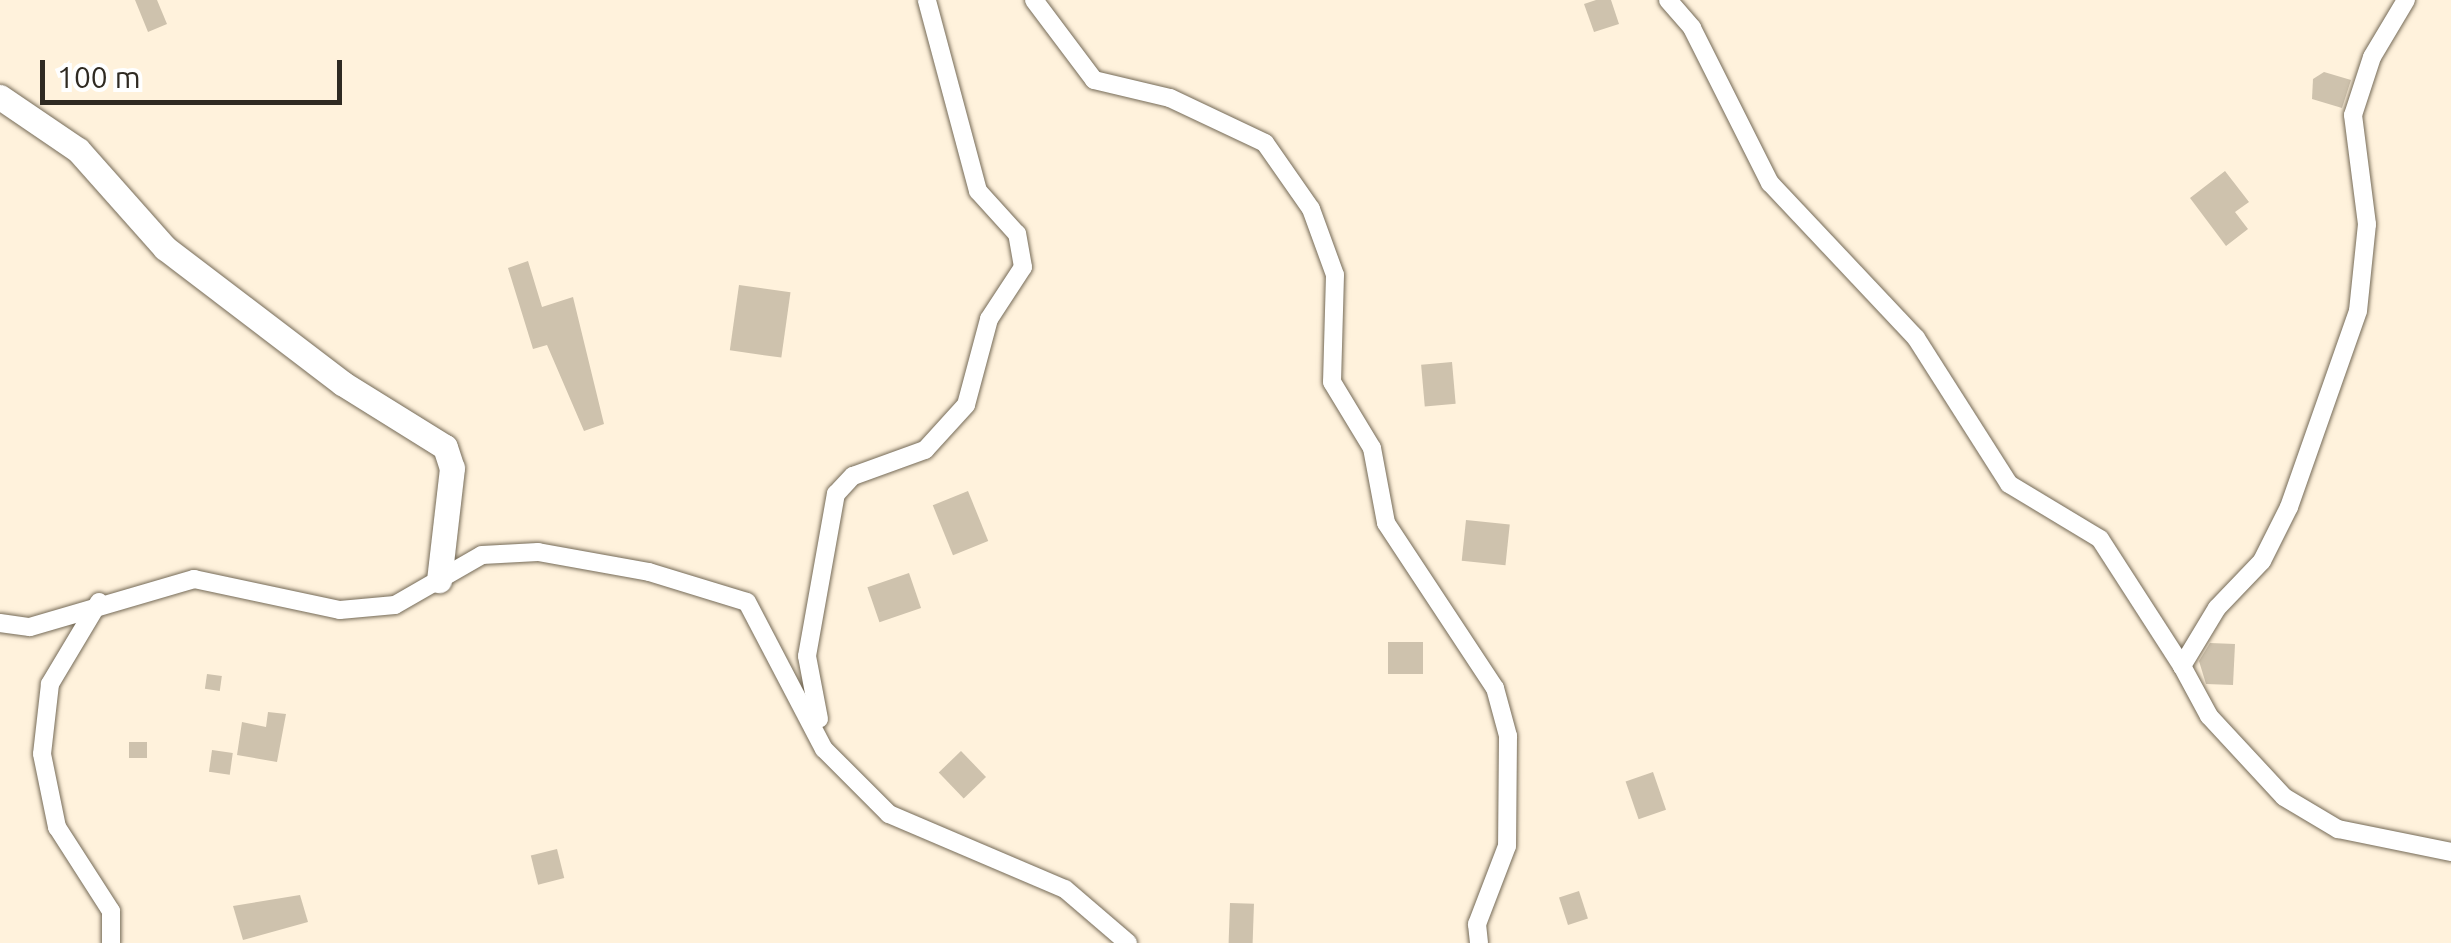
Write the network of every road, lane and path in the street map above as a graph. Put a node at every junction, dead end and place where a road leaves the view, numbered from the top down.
1 (926, 0) edge
2 (1034, 0) edge
3 (1668, 0) edge
4 (2406, 0) edge
5 (0, 97) edge
6 (438, 580) junction
7 (99, 602) junction
8 (0, 623) edge
9 (2182, 666) junction
10 (824, 749) junction
11 (2451, 852) edge
12 (111, 943) edge
13 (1128, 943) edge
14 (1479, 943) edge

1 - 10 street
2 - 14 street
3 - 9 street
4 - 9 street
5 - 6 street
6 - 7 street
6 - 10 street
7 - 8 street
7 - 12 street
9 - 11 street
10 - 13 street

